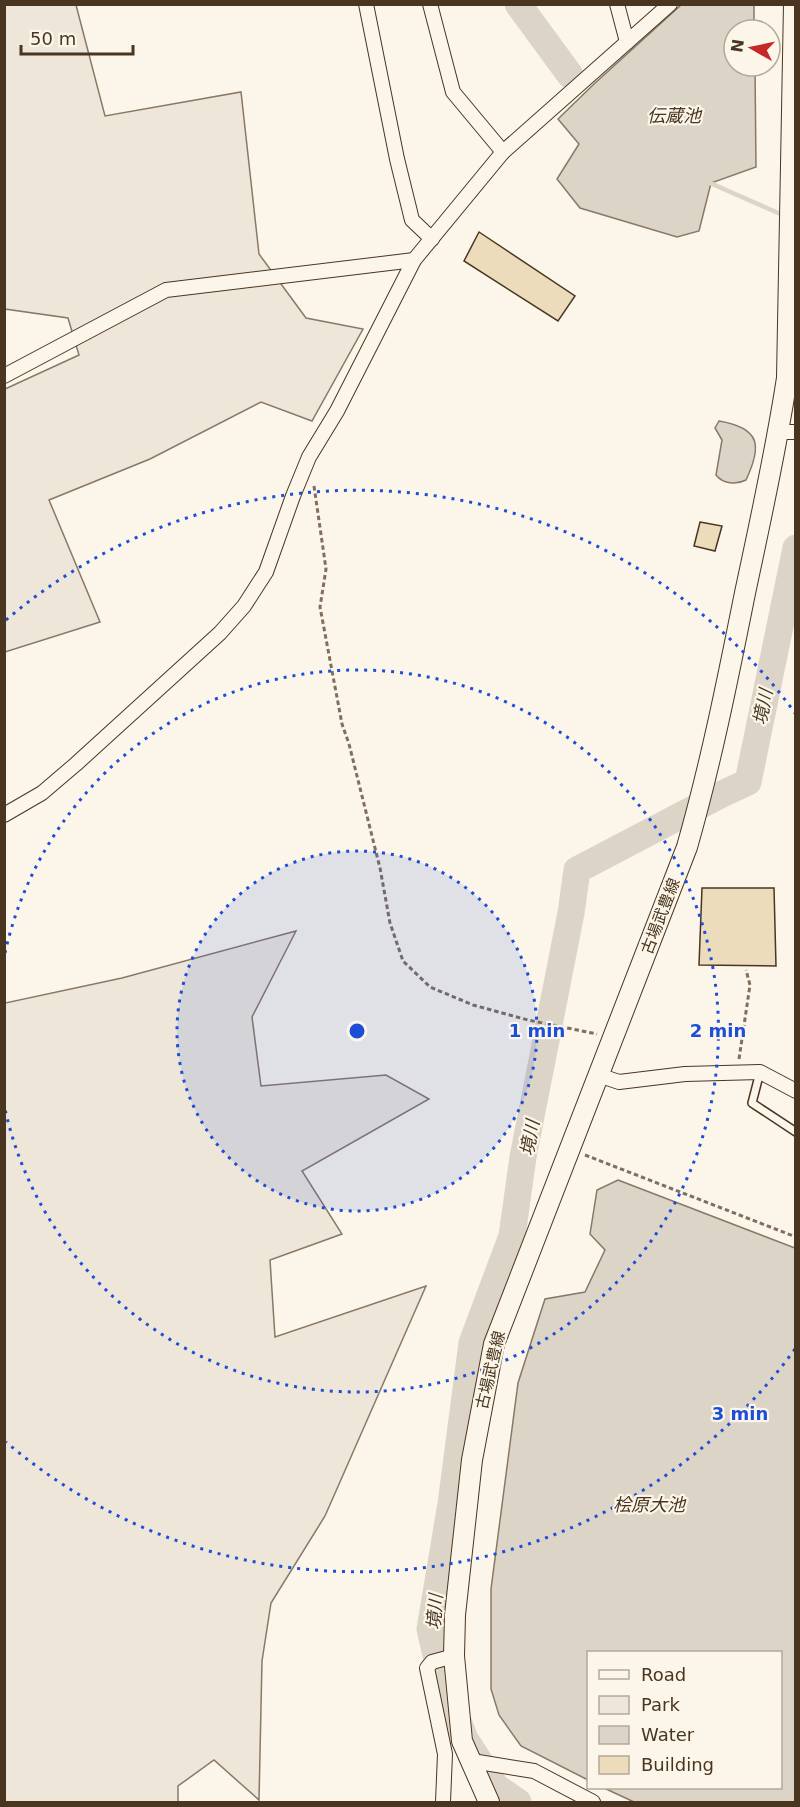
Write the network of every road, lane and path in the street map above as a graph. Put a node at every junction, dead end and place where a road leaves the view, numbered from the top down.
1 (366, 4) edge
2 (430, 4) edge
3 (617, 4) edge
4 (670, 4) edge
5 (794, 4) edge
6 (627, 42) junction
7 (503, 152) junction
8 (432, 239) junction
9 (414, 260) junction
10 (4, 376) edge
11 (787, 432) edge
12 (309, 457) junction
13 (4, 815) edge
14 (746, 970) dead end
15 (613, 1038) junction
16 (760, 1072) junction
17 (737, 1073) junction
18 (598, 1075) junction
19 (795, 1091) edge
20 (795, 1132) edge
21 (577, 1152) dead end
22 (795, 1237) edge
23 (454, 1656) junction
24 (472, 1761) junction
25 (443, 1803) edge
26 (489, 1803) edge
27 (593, 1803) edge

1 - 8 street
2 - 7 street
3 - 6 street
4 - 6 street
5 - 11 main road, 古場武豊線
6 - 7 street
7 - 8 street
8 - 9 street
9 - 10 street
9 - 12 street
11 - 15 main road, 古場武豊線
12 - 13 street
12 - 15 path
14 - 17 path
15 - 18 main road, 古場武豊線
16 - 17 street
16 - 19 street
16 - 20 lane
17 - 18 street
18 - 23 main road, 古場武豊線
21 - 22 path
23 - 24 main road, 古場武豊線
23 - 25 street
24 - 26 main road, 古場武豊線
24 - 27 street

